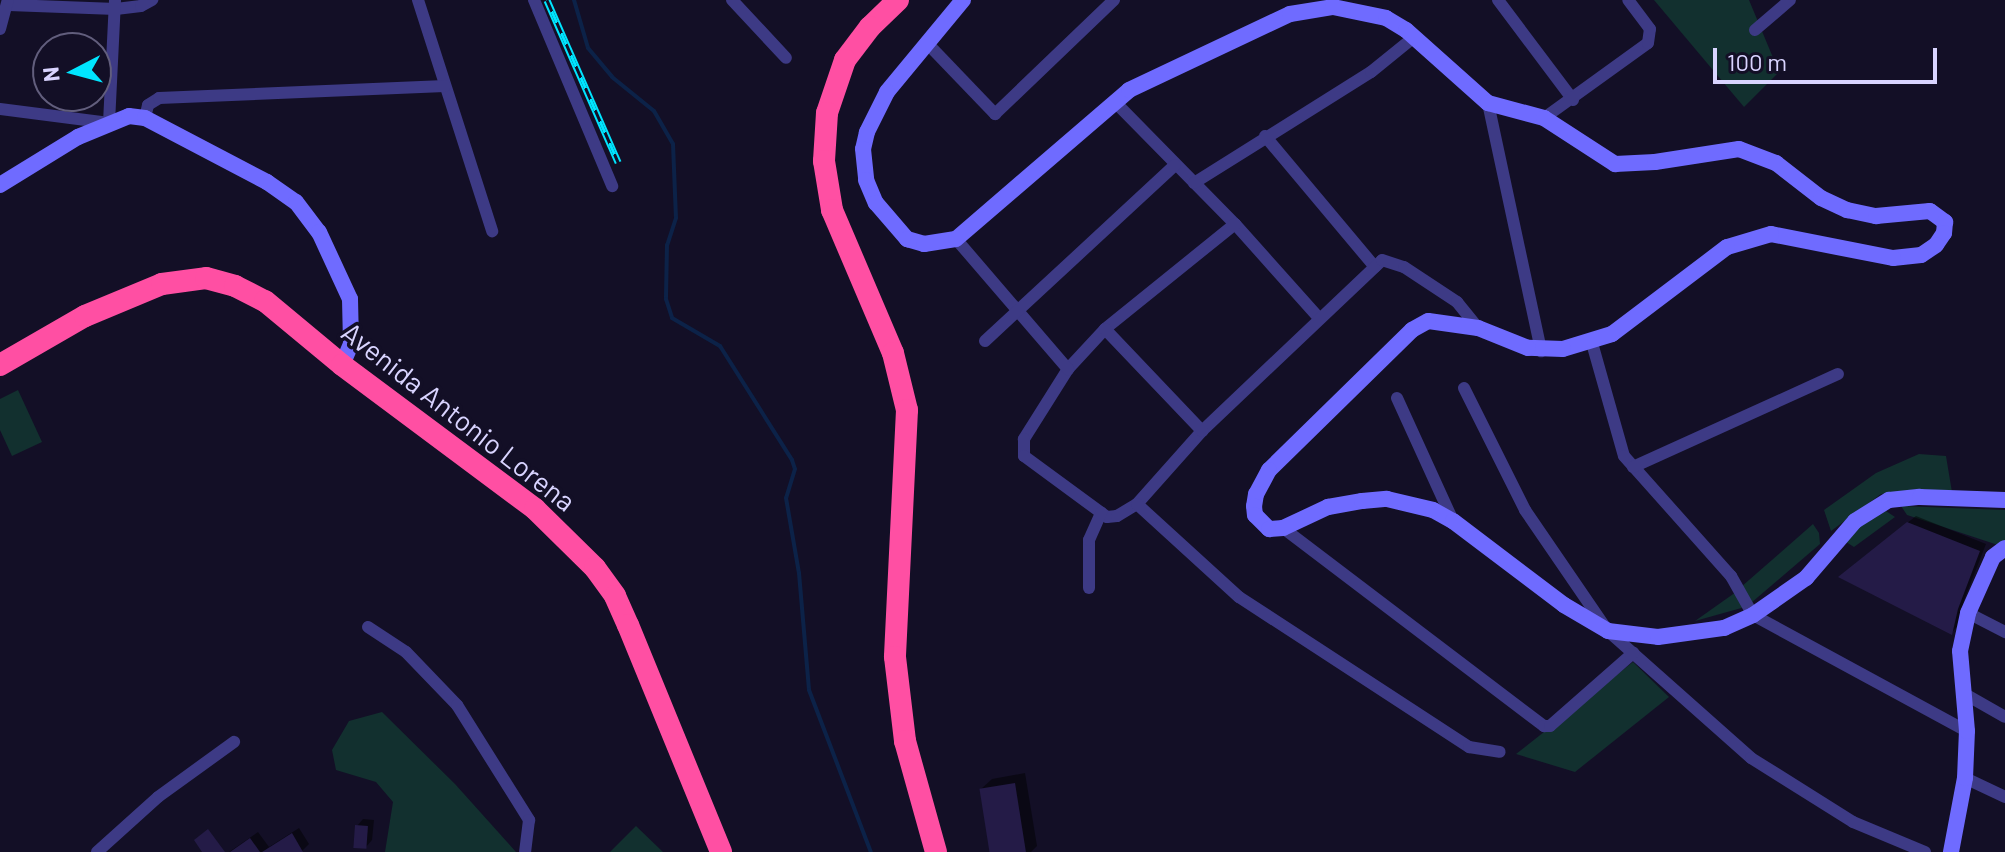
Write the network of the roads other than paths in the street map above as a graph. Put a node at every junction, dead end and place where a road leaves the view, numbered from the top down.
1 (152, 0) edge
2 (418, 0) edge
3 (534, 0) edge
4 (732, 0) edge
5 (963, 0) edge
6 (1114, 0) edge
7 (1498, 0) edge
8 (1628, 0) edge
9 (1790, 0) edge
10 (895, 1) edge
11 (9, 3) edge
12 (115, 4) edge
13 (1356, 5) edge
14 (0, 29) edge
15 (1755, 30) dead end
16 (1414, 37) junction
17 (926, 42) junction
18 (786, 58) dead end
19 (445, 86) junction
20 (1573, 100) junction
21 (1114, 101) junction
22 (1488, 103) junction
23 (0, 109) edge
24 (145, 118) junction
25 (1544, 118) junction
26 (109, 123) junction
27 (1265, 136) junction
28 (1175, 165) junction
29 (1194, 183) junction
30 (0, 185) edge
31 (612, 186) dead end
32 (1235, 224) junction
33 (492, 231) dead end
34 (956, 239) junction
35 (1375, 267) junction
36 (1019, 309) junction
37 (1319, 318) junction
38 (1478, 328) junction
39 (1105, 329) junction
40 (985, 341) dead end
41 (1592, 343) junction
42 (1541, 351) junction
43 (0, 365) edge
44 (342, 365) junction
45 (1068, 369) junction
46 (1838, 374) dead end
47 (1464, 388) dead end
48 (1397, 398) dead end
49 (1202, 431) junction
50 (1633, 467) junction
51 (2005, 500) edge
52 (1137, 504) junction
53 (1101, 513) junction
54 (1453, 521) junction
55 (1283, 528) junction
56 (2005, 548) edge
57 (1089, 588) dead end
58 (1968, 613) junction
59 (1753, 615) junction
60 (368, 627) dead end
61 (1608, 631) junction
62 (2005, 632) edge
63 (1633, 653) junction
64 (1963, 693) junction
65 (2005, 717) edge
66 (1967, 731) junction
67 (234, 742) dead end
68 (1500, 752) dead end
69 (1965, 778) junction
70 (2005, 797) edge
71 (97, 852) edge
72 (525, 852) edge
73 (721, 852) edge
74 (936, 852) edge
75 (1925, 852) edge
76 (1951, 852) edge

1 - 12 street
2 - 19 street
3 - 31 street
4 - 18 street
5 - 17 main road
6 - 17 street
7 - 20 street
8 - 20 street
9 - 15 street
10 - 74 highway
11 - 12 street
11 - 14 street
12 - 26 street
13 - 16 main road
13 - 21 main road
16 - 22 main road
16 - 27 street
17 - 34 main road
19 - 24 street
19 - 33 street
20 - 25 street
21 - 28 street
21 - 34 main road
22 - 25 main road
22 - 42 street
23 - 26 street
24 - 26 main road
24 - 44 main road
25 - 41 main road
26 - 30 main road
27 - 29 street
27 - 35 street
28 - 29 street
28 - 36 street
29 - 32 street
32 - 37 street
32 - 39 street
34 - 36 street
35 - 37 street
35 - 38 street
36 - 40 street
36 - 45 street
37 - 49 street
38 - 42 main road
38 - 55 main road
39 - 45 street
39 - 49 street
41 - 42 main road
41 - 50 street
43 - 44 highway, Avenida Antonio Lorena
44 - 73 highway, Avenida Antonio Lorena
45 - 53 street
46 - 50 street
47 - 61 street
48 - 54 street
49 - 52 street
50 - 59 street
51 - 59 main road
52 - 53 street
52 - 68 street
53 - 57 street
54 - 55 main road
54 - 61 main road
55 - 63 street
56 - 58 main road
58 - 62 street
58 - 64 main road
59 - 61 main road
59 - 66 street
60 - 72 street
61 - 63 street
63 - 75 street
64 - 65 street
64 - 66 main road
66 - 69 main road
67 - 71 street
69 - 70 street
69 - 76 main road

